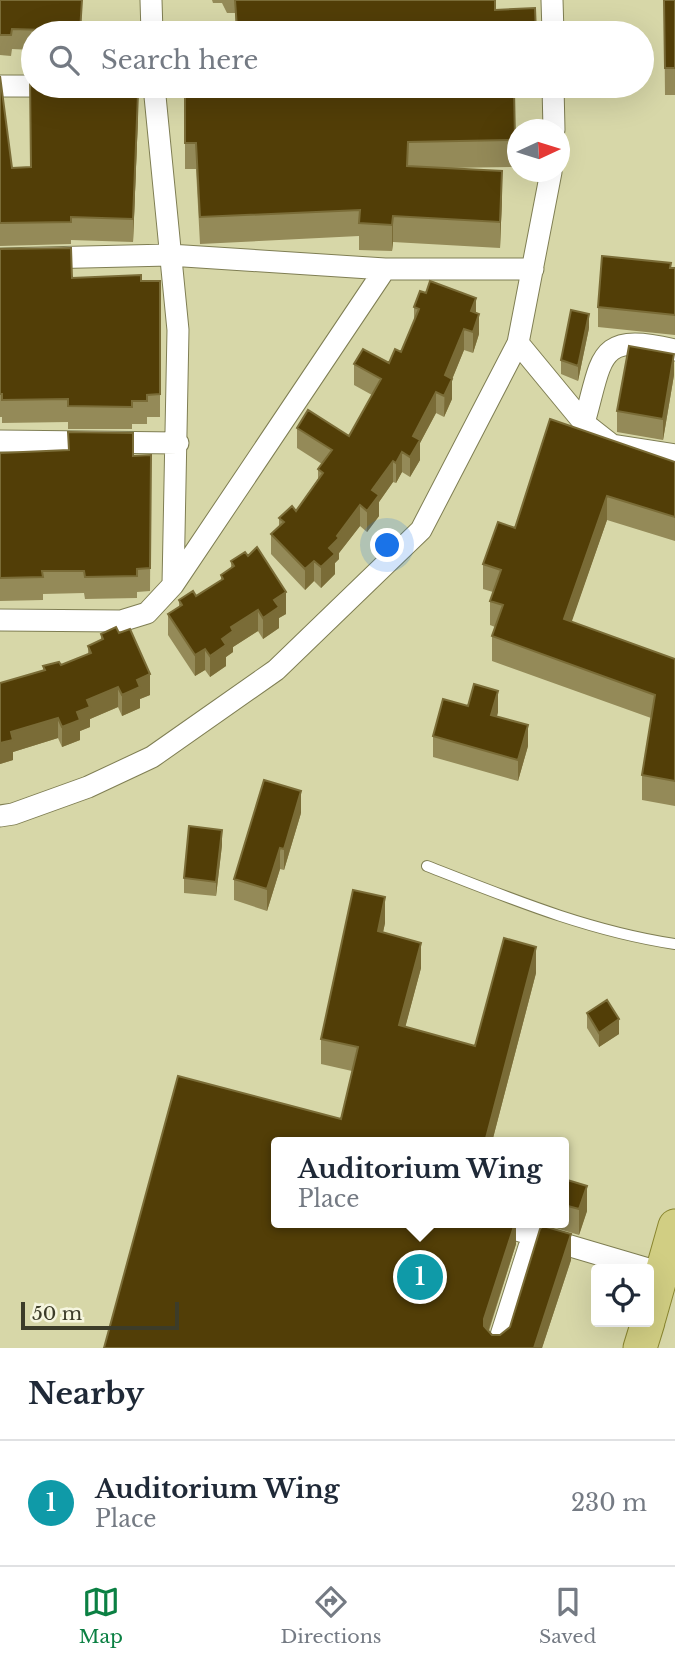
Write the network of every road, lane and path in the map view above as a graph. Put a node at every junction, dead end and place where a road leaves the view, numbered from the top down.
1 (151, 0) edge
2 (552, 0) edge
3 (152, 21) edge
4 (553, 21) edge
5 (0, 86) edge
6 (21, 86) edge
7 (155, 98) edge
8 (553, 98) edge
9 (554, 119) edge
10 (549, 182) edge
11 (169, 255) junction
12 (0, 259) edge
13 (385, 269) junction
14 (533, 269) junction
15 (518, 344) junction
16 (675, 350) edge
17 (584, 423) junction
18 (0, 441) edge
19 (178, 443) junction
20 (674, 452) edge
21 (173, 585) junction
22 (0, 620) edge
23 (0, 816) edge
24 (427, 866) dead end
25 (675, 944) edge
26 (675, 1226) edge
27 (510, 1228) edge
28 (540, 1237) junction
29 (662, 1273) junction
30 (654, 1300) edge
31 (646, 1327) edge
32 (497, 1348) edge
33 (640, 1348) edge

1 - 3 street
2 - 4 street
5 - 6 street
7 - 11 street
8 - 9 street
10 - 14 street
11 - 12 street
11 - 13 street
11 - 19 street
13 - 14 street
13 - 21 street
14 - 15 street
15 - 17 street
15 - 23 street
16 - 17 street
17 - 20 street
18 - 19 street
19 - 21 street
21 - 22 street
24 - 25 lane
26 - 29 main road
27 - 28 street
28 - 29 street
28 - 32 street
29 - 30 main road
31 - 33 main road

